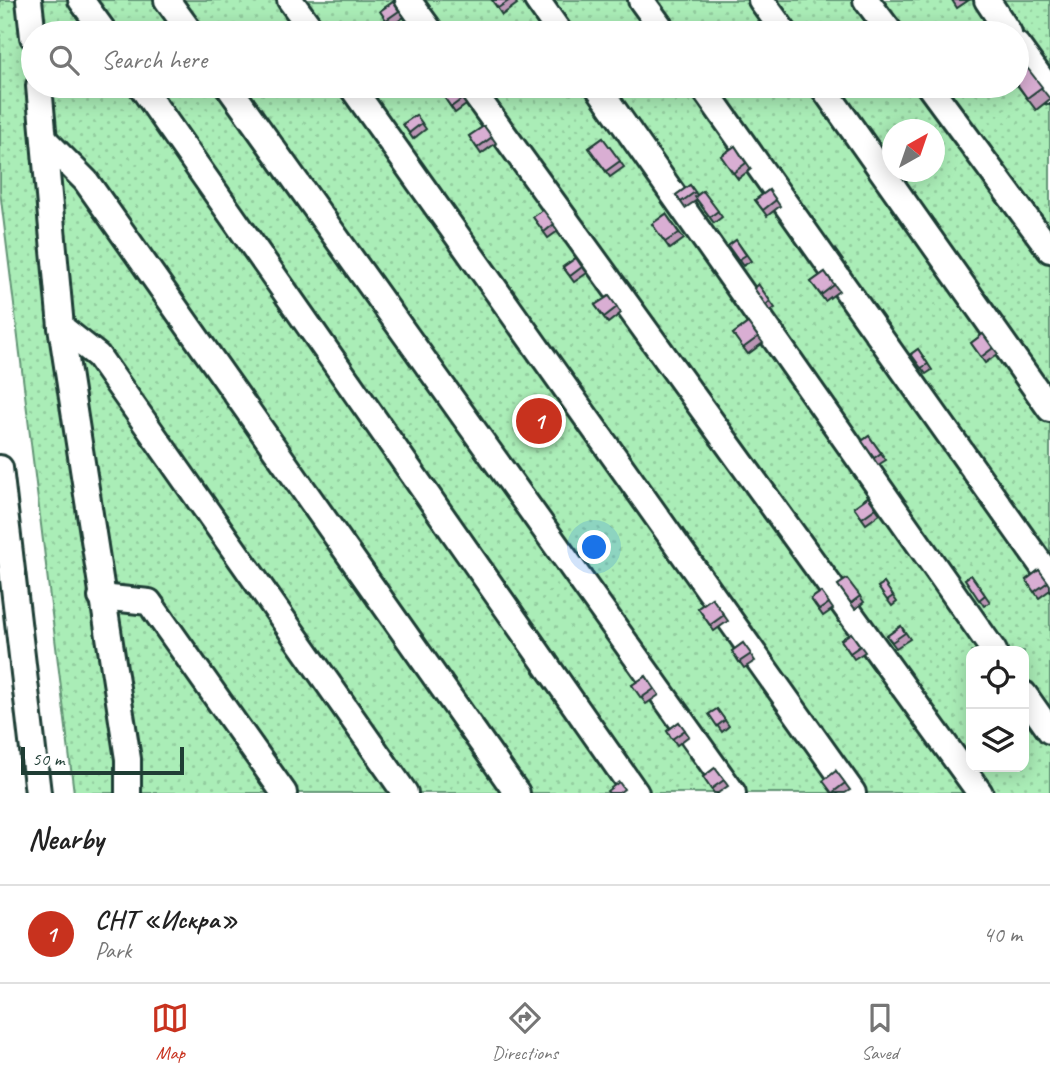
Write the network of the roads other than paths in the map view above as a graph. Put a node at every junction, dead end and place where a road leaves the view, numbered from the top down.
1 (29, 0) edge
2 (81, 0) edge
3 (167, 0) edge
4 (290, 0) edge
5 (408, 0) edge
6 (537, 0) edge
7 (641, 0) edge
8 (761, 0) edge
9 (866, 0) edge
10 (987, 0) edge
11 (31, 21) edge
12 (96, 21) edge
13 (182, 21) edge
14 (305, 21) edge
15 (423, 21) edge
16 (552, 21) edge
17 (656, 21) edge
18 (776, 21) edge
19 (882, 21) edge
20 (1001, 21) edge
21 (1029, 62) edge
22 (1050, 91) edge
23 (40, 98) edge
24 (149, 98) edge
25 (237, 98) edge
26 (360, 98) edge
27 (478, 98) edge
28 (605, 98) edge
29 (711, 98) edge
30 (830, 98) edge
31 (938, 98) edge
32 (45, 140) junction
33 (1050, 250) edge
34 (61, 327) junction
35 (1050, 409) edge
36 (0, 468) edge
37 (1, 494) edge
38 (1050, 577) edge
39 (101, 597) junction
40 (990, 646) edge
41 (1029, 701) edge
42 (1050, 731) edge
43 (38, 793) edge
44 (128, 793) edge
45 (284, 793) edge
46 (405, 793) edge
47 (517, 793) edge
48 (636, 793) edge
49 (733, 793) edge
50 (853, 793) edge
51 (980, 793) edge

1 - 11 lane
2 - 12 lane
3 - 13 lane
4 - 14 lane
5 - 15 lane
6 - 16 lane
7 - 17 lane
8 - 18 lane
9 - 19 lane
10 - 20 lane
21 - 22 lane
23 - 32 lane
24 - 48 lane
25 - 49 lane
26 - 50 lane
27 - 51 lane
28 - 40 lane
29 - 38 lane
30 - 35 lane
31 - 33 lane
32 - 34 lane
32 - 47 lane
34 - 39 lane
34 - 46 lane
36 - 37 lane
37 - 43 lane
39 - 44 lane
39 - 45 lane
41 - 42 lane

